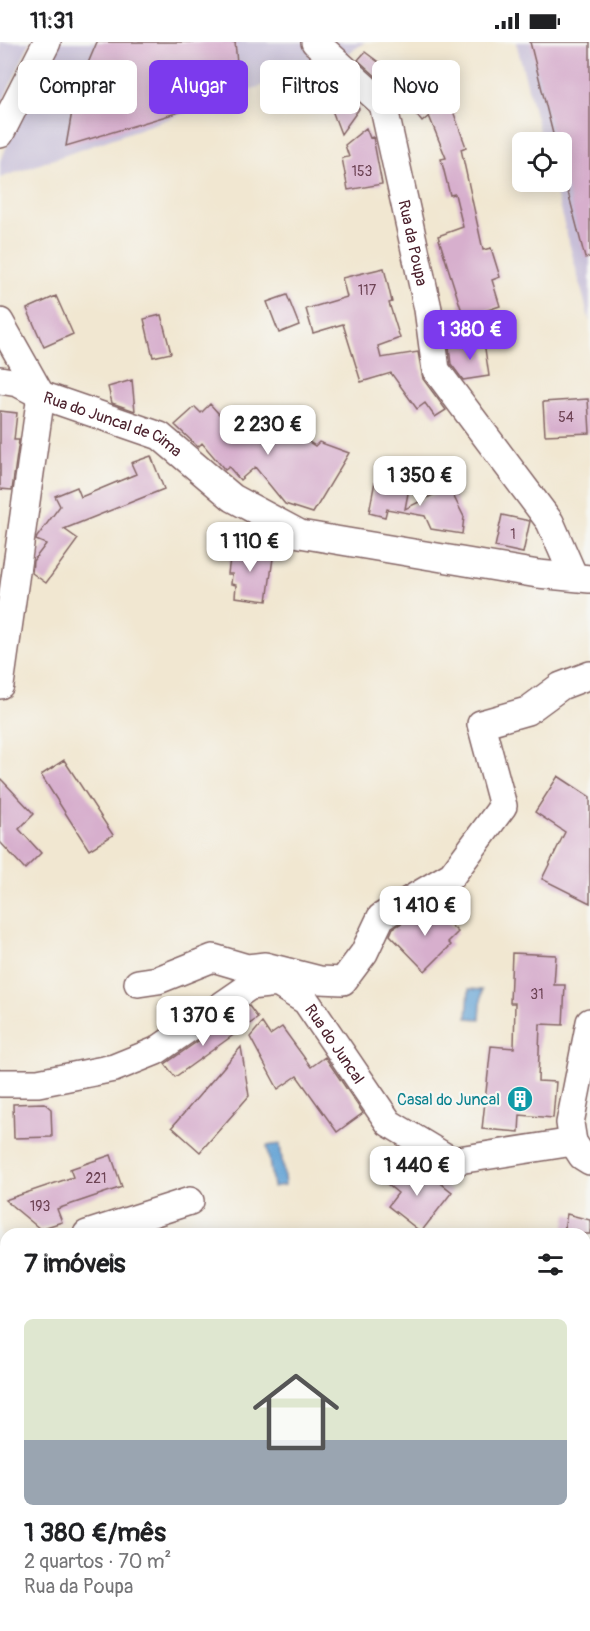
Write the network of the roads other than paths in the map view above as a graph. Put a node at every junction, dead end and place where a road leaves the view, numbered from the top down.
1 (47, 42) edge
2 (315, 42) edge
3 (0, 134) edge
4 (0, 322) edge
5 (0, 380) edge
6 (41, 395) junction
7 (582, 578) edge
8 (590, 675) edge
9 (0, 685) edge
10 (138, 983) dead end
11 (590, 1022) edge
12 (0, 1083) edge
13 (582, 1152) edge
14 (190, 1201) dead end
15 (106, 1228) edge

1 - 3 street
2 - 7 street, Rua da Poupa
4 - 6 street
5 - 6 street
6 - 7 street, Rua do Juncal de Cima
6 - 9 street, Rua do Juncal de Cima
8 - 10 street
11 - 13 street
12 - 13 street, Rua do Juncal
14 - 15 street

